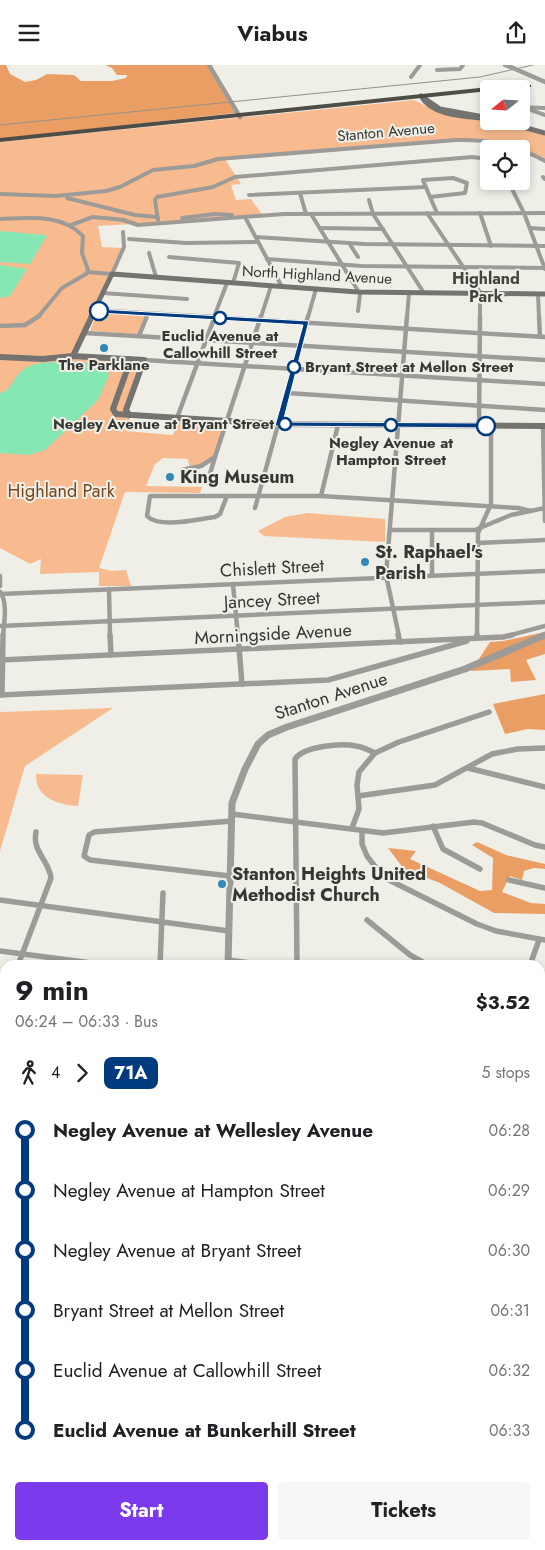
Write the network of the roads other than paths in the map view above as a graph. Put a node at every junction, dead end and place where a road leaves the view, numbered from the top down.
1 (209, 65) edge
2 (420, 65) edge
3 (505, 65) edge
4 (462, 67) edge
5 (437, 70) dead end
6 (411, 77) dead end
7 (545, 83) edge
8 (530, 86) edge
9 (480, 91) edge
10 (422, 97) junction
11 (530, 108) edge
12 (545, 108) edge
13 (530, 109) edge
14 (545, 115) edge
15 (239, 116) junction
16 (480, 116) edge
17 (530, 128) edge
18 (530, 129) edge
19 (545, 133) edge
20 (0, 141) edge
21 (480, 158) edge
22 (545, 161) edge
23 (426, 187) junction
24 (512, 190) edge
25 (300, 193) junction
26 (0, 194) edge
27 (249, 195) dead end
28 (56, 196) junction
29 (430, 197) junction
30 (369, 200) dead end
31 (426, 213) junction
32 (437, 213) junction
33 (480, 213) junction
34 (524, 213) junction
35 (545, 213) edge
36 (308, 214) junction
37 (373, 214) junction
38 (245, 217) junction
39 (0, 219) edge
40 (158, 219) junction
41 (123, 220) junction
42 (71, 225) junction
43 (320, 228) junction
44 (383, 229) junction
45 (530, 229) junction
46 (545, 229) edge
47 (123, 232) dead end
48 (256, 237) junction
49 (129, 239) dead end
50 (258, 242) junction
51 (328, 242) junction
52 (349, 243) junction
53 (393, 245) junction
54 (449, 245) junction
55 (491, 246) junction
56 (536, 246) junction
57 (545, 246) edge
58 (149, 253) dead end
59 (169, 257) dead end
60 (358, 257) dead end
61 (267, 259) junction
62 (341, 264) junction
63 (407, 266) junction
64 (463, 267) junction
65 (545, 268) edge
66 (87, 272) junction
67 (112, 274) junction
68 (156, 277) junction
69 (230, 283) junction
70 (271, 286) junction
71 (282, 287) junction
72 (316, 289) junction
73 (358, 292) junction
74 (103, 293) junction
75 (409, 293) junction
76 (424, 293) junction
77 (480, 294) junction
78 (538, 294) junction
79 (545, 294) edge
80 (187, 299) dead end
81 (95, 310) junction
82 (358, 311) dead end
83 (148, 313) junction
84 (214, 317) junction
85 (260, 320) junction
86 (307, 323) junction
87 (0, 326) edge
88 (406, 329) junction
89 (84, 333) junction
90 (480, 333) junction
91 (139, 336) junction
92 (542, 337) edge
93 (206, 340) junction
94 (252, 343) junction
95 (300, 346) junction
96 (405, 352) junction
97 (73, 356) junction
98 (0, 357) edge
99 (480, 357) junction
100 (128, 359) junction
101 (144, 360) junction
102 (545, 360) edge
103 (197, 363) junction
104 (245, 366) junction
105 (294, 369) junction
106 (403, 376) junction
107 (479, 380) junction
108 (545, 384) edge
109 (287, 393) junction
110 (401, 400) junction
111 (479, 405) junction
112 (545, 409) edge
113 (129, 415) junction
114 (177, 418) junction
115 (227, 421) junction
116 (278, 424) junction
117 (338, 425) junction
118 (398, 425) junction
119 (479, 426) junction
120 (491, 426) junction
121 (544, 426) edge
122 (215, 457) junction
123 (204, 465) junction
124 (213, 467) junction
125 (227, 496) junction
126 (258, 496) junction
127 (321, 496) junction
128 (392, 500) junction
129 (490, 506) junction
130 (255, 507) dead end
131 (545, 508) edge
132 (532, 511) junction
133 (545, 521) edge
134 (479, 529) junction
135 (390, 530) junction
136 (432, 531) junction
137 (545, 540) edge
138 (478, 543) junction
139 (545, 571) edge
140 (477, 574) junction
141 (432, 575) junction
142 (0, 576) edge
143 (387, 577) junction
144 (233, 584) junction
145 (0, 586) edge
146 (109, 589) junction
147 (1, 593) edge
148 (545, 602) edge
149 (477, 605) junction
150 (393, 609) junction
151 (236, 616) junction
152 (111, 621) junction
153 (2, 626) edge
154 (545, 626) edge
155 (545, 635) edge
156 (477, 638) junction
157 (400, 642) junction
158 (239, 649) junction
159 (111, 655) junction
160 (1, 660) edge
161 (242, 684) junction
162 (1, 695) edge
163 (489, 712) dead end
164 (545, 748) edge
165 (375, 753) junction
166 (468, 768) junction
167 (545, 787) edge
168 (358, 797) junction
169 (232, 818) junction
170 (297, 823) junction
171 (433, 826) junction
172 (352, 828) junction
173 (362, 831) junction
174 (36, 832) dead end
175 (545, 847) edge
176 (480, 869) dead end
177 (230, 876) junction
178 (510, 880) dead end
179 (545, 888) edge
180 (163, 893) dead end
181 (0, 900) edge
182 (40, 905) junction
183 (367, 920) dead end
184 (162, 921) junction
185 (229, 931) junction
186 (542, 940) edge
187 (0, 951) edge
188 (22, 954) junction
189 (20, 960) edge
190 (68, 960) edge
191 (160, 960) edge
192 (228, 960) edge
193 (297, 960) edge
194 (419, 960) edge
195 (532, 960) edge

1 - 15 street
2 - 6 street
3 - 7 street, bridge
4 - 5 street
7 - 8 highway
9 - 10 highway
10 - 15 highway
10 - 16 main road
11 - 12 street
13 - 14 street
15 - 20 highway
17 - 19 main road
18 - 19 main road
21 - 40 street
22 - 28 street, Stanton Avenue
23 - 25 street
23 - 29 street
23 - 29 street
24 - 34 street
25 - 27 street
25 - 36 street
26 - 28 street
28 - 40 street
29 - 32 street
30 - 37 street
31 - 32 street
31 - 37 street
31 - 54 street
32 - 33 street
33 - 34 street
33 - 55 street
34 - 35 street
34 - 45 street
36 - 37 street
36 - 38 street
36 - 43 street
37 - 44 street
38 - 40 street
38 - 41 street
38 - 48 street
39 - 42 street
40 - 41 street
41 - 42 street
42 - 66 street
43 - 44 street
43 - 51 street
44 - 53 street
45 - 46 street
45 - 56 street
47 - 67 street
48 - 50 street
48 - 51 street
49 - 50 street
50 - 61 street
51 - 52 street
51 - 62 street
52 - 53 street
52 - 60 street
53 - 54 street
53 - 63 street
54 - 55 street
54 - 64 street
55 - 56 street
56 - 57 street
56 - 65 street
58 - 68 street
59 - 69 street
61 - 62 street
61 - 71 street
62 - 63 street
62 - 73 street
63 - 64 street
63 - 76 street
64 - 65 street
64 - 77 street
66 - 67 street, North Highland Avenue
66 - 87 street
67 - 68 main road, North Highland Avenue
67 - 74 main road
68 - 69 main road, North Highland Avenue
69 - 70 main road, North Highland Avenue
69 - 84 street
70 - 71 main road, North Highland Avenue
70 - 85 street
71 - 72 main road, North Highland Avenue
72 - 73 main road, North Highland Avenue
72 - 86 street
73 - 75 main road, North Highland Avenue
73 - 82 street
74 - 80 street
74 - 81 main road
75 - 76 main road, North Highland Avenue
75 - 88 street
76 - 77 main road, North Highland Avenue
77 - 78 main road, North Highland Avenue
77 - 90 street
78 - 79 main road, North Highland Avenue
78 - 92 street
81 - 83 street
81 - 89 main road
83 - 84 street
83 - 91 street
84 - 85 street
84 - 93 street
85 - 86 street
85 - 94 street
86 - 88 street
86 - 95 street
88 - 90 street
88 - 96 street
89 - 91 street
89 - 97 main road
90 - 92 street
90 - 99 street
91 - 93 street
93 - 94 street
93 - 103 street
94 - 95 street
94 - 104 street
95 - 96 street
95 - 105 street
96 - 99 street
96 - 106 street
97 - 98 main road
97 - 100 main road
99 - 102 street
99 - 107 street
100 - 101 main road
100 - 113 main road
101 - 103 street
101 - 113 main road
103 - 104 street
103 - 114 street
104 - 105 street
104 - 115 street
105 - 106 street
105 - 109 street
106 - 107 street
106 - 110 street
107 - 108 street
107 - 111 street
109 - 110 street
109 - 116 street
110 - 111 street
110 - 118 street
111 - 112 street
111 - 119 street
113 - 114 main road
114 - 115 main road
115 - 116 main road
115 - 122 street
116 - 117 main road
116 - 126 street
117 - 118 main road
117 - 127 street
118 - 119 main road
118 - 128 street
119 - 120 main road
120 - 121 main road
120 - 129 street
121 - 131 street
122 - 123 street
122 - 124 street
123 - 124 street
123 - 124 street
125 - 125 street
125 - 126 street
126 - 127 street
126 - 130 street
127 - 128 street
128 - 129 street
128 - 135 street
129 - 132 street
129 - 134 street
131 - 132 street
131 - 133 street
132 - 134 street
134 - 136 street
134 - 138 street
135 - 136 street
135 - 143 street
136 - 141 street
137 - 138 street
138 - 140 street
139 - 140 street, Chislett Street
140 - 141 street, Chislett Street
140 - 149 street
141 - 143 street, Chislett Street
142 - 145 street
143 - 144 street, Chislett Street
143 - 150 street
144 - 146 street, Chislett Street
144 - 151 street
146 - 147 street, Chislett Street
146 - 152 street
147 - 153 street
148 - 149 street, Jancey Street
149 - 150 street, Jancey Street
149 - 156 street
150 - 151 street, Jancey Street
150 - 157 street
151 - 152 street, Jancey Street
151 - 158 street
152 - 153 street, Jancey Street
152 - 159 street
153 - 160 street
154 - 156 street, Morningside Avenue
155 - 169 street, Stanton Avenue
156 - 157 street, Morningside Avenue
156 - 161 street
157 - 158 street, Morningside Avenue
158 - 159 street, Morningside Avenue
158 - 161 street
159 - 160 street, Morningside Avenue
160 - 162 street
161 - 162 street
163 - 165 street
164 - 166 street
165 - 168 street
165 - 170 street
166 - 167 street
166 - 168 street
168 - 172 street
169 - 170 street
169 - 177 street, Stanton Avenue
169 - 177 street
170 - 172 street
170 - 193 street
171 - 173 street
171 - 175 street
171 - 176 street
172 - 173 street
173 - 186 street
174 - 182 street
177 - 185 street, Stanton Avenue
178 - 179 street
180 - 184 street
181 - 182 street
182 - 184 street
182 - 188 street
183 - 194 street
184 - 185 street
184 - 191 street
185 - 192 street, Stanton Avenue
186 - 195 street
187 - 188 street
188 - 189 street
188 - 190 street

